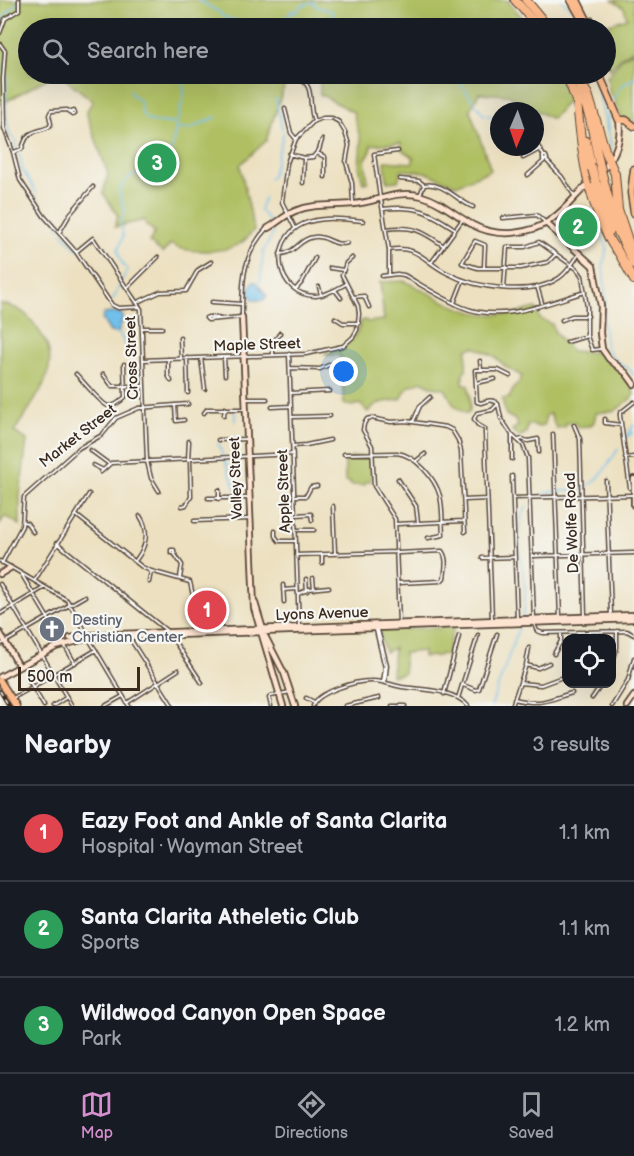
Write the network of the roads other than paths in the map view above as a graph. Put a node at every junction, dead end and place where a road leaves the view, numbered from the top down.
1 (515, 0) edge
2 (526, 0) edge
3 (571, 0) edge
4 (577, 0) edge
5 (19, 1) edge
6 (530, 18) edge
7 (541, 18) edge
8 (581, 18) edge
9 (587, 18) edge
10 (0, 33) edge
11 (0, 44) edge
12 (306, 84) edge
13 (570, 84) edge
14 (579, 84) edge
15 (581, 84) edge
16 (604, 84) edge
17 (577, 100) junction
18 (285, 109) dead end
19 (71, 112) dead end
20 (619, 120) junction
21 (314, 121) junction
22 (634, 126) edge
23 (296, 139) junction
24 (322, 140) dead end
25 (13, 152) junction
26 (398, 152) dead end
27 (317, 153) junction
28 (289, 154) junction
29 (527, 156) edge
30 (544, 156) edge
31 (304, 158) junction
32 (523, 158) dead end
33 (546, 160) junction
34 (610, 161) junction
35 (634, 169) edge
36 (528, 175) dead end
37 (325, 177) dead end
38 (400, 179) dead end
39 (303, 183) dead end
40 (592, 184) junction
41 (424, 185) junction
42 (93, 187) dead end
43 (420, 195) junction
44 (575, 197) junction
45 (380, 198) junction
46 (353, 204) junction
47 (473, 207) dead end
48 (383, 209) junction
49 (634, 213) edge
50 (287, 215) junction
51 (503, 218) dead end
52 (463, 219) junction
53 (363, 221) dead end
54 (547, 225) junction
55 (268, 228) joint
56 (295, 228) junction
57 (385, 229) junction
58 (455, 229) junction
59 (59, 234) junction
60 (347, 243) dead end
61 (444, 246) junction
62 (389, 250) junction
63 (76, 252) junction
64 (580, 253) junction
65 (280, 254) junction
66 (555, 254) junction
67 (158, 257) dead end
68 (315, 258) dead end
69 (352, 258) dead end
70 (634, 258) edge
71 (211, 262) dead end
72 (431, 263) junction
73 (634, 264) edge
74 (571, 265) junction
75 (484, 267) junction
76 (330, 268) dead end
77 (505, 268) junction
78 (343, 270) junction
79 (389, 274) junction
80 (382, 276) dead end
81 (464, 280) junction
82 (634, 280) edge
83 (346, 284) junction
84 (537, 286) junction
85 (319, 287) dead end
86 (127, 288) junction
87 (504, 288) junction
88 (296, 289) junction
89 (335, 290) junction
90 (585, 292) junction
91 (321, 295) junction
92 (354, 297) junction
93 (341, 298) dead end
94 (137, 302) junction
95 (212, 302) dead end
96 (454, 303) junction
97 (242, 304) junction
98 (543, 304) junction
99 (140, 307) junction
100 (369, 307) dead end
101 (588, 316) junction
102 (242, 317) junction
103 (218, 318) dead end
104 (335, 318) dead end
105 (562, 320) dead end
106 (359, 323) junction
107 (142, 328) junction
108 (162, 328) dead end
109 (280, 333) dead end
110 (587, 336) junction
111 (180, 338) dead end
112 (567, 342) dead end
113 (602, 349) junction
114 (290, 354) junction
115 (273, 355) junction
116 (244, 356) junction
117 (224, 357) junction
118 (181, 358) junction
119 (187, 358) junction
120 (201, 358) junction
121 (168, 359) junction
122 (143, 360) junction
123 (480, 361) dead end
124 (124, 364) dead end
125 (331, 364) dead end
126 (290, 368) junction
127 (481, 369) junction
128 (76, 374) dead end
129 (103, 374) dead end
130 (225, 375) dead end
131 (510, 376) dead end
132 (495, 378) dead end
133 (171, 381) dead end
134 (476, 383) junction
135 (634, 384) edge
136 (125, 386) junction
137 (143, 386) junction
138 (205, 389) dead end
139 (330, 391) dead end
140 (188, 393) dead end
141 (291, 393) junction
142 (430, 397) dead end
143 (246, 399) junction
144 (267, 399) dead end
145 (634, 402) edge
146 (188, 404) dead end
147 (498, 404) junction
148 (175, 405) junction
149 (291, 406) junction
150 (144, 407) junction
151 (272, 407) dead end
152 (225, 408) junction
153 (246, 409) junction
154 (204, 413) dead end
155 (224, 415) dead end
156 (330, 416) dead end
157 (292, 417) junction
158 (605, 419) dead end
159 (184, 420) dead end
160 (413, 422) junction
161 (574, 425) dead end
162 (621, 425) junction
163 (553, 434) dead end
164 (512, 435) junction
165 (247, 439) junction
166 (218, 440) dead end
167 (330, 440) dead end
168 (519, 440) junction
169 (189, 441) dead end
170 (292, 446) junction
171 (90, 450) dead end
172 (539, 452) dead end
173 (372, 453) junction
174 (293, 454) junction
175 (344, 454) dead end
176 (425, 454) dead end
177 (248, 457) junction
178 (634, 457) edge
179 (625, 458) junction
180 (512, 459) dead end
181 (189, 460) junction
182 (147, 461) junction
183 (416, 461) junction
184 (109, 464) junction
185 (93, 465) dead end
186 (512, 476) dead end
187 (634, 478) edge
188 (398, 479) dead end
189 (606, 481) dead end
190 (317, 486) dead end
191 (630, 488) dead end
192 (219, 490) dead end
193 (237, 490) dead end
194 (159, 491) dead end
195 (89, 494) dead end
196 (607, 495) junction
197 (633, 495) edge
198 (294, 496) junction
199 (581, 496) junction
200 (555, 497) junction
201 (208, 498) dead end
202 (249, 498) junction
203 (512, 498) junction
204 (530, 498) junction
205 (219, 499) junction
206 (237, 499) junction
207 (488, 499) junction
208 (464, 500) junction
209 (634, 505) edge
210 (182, 506) dead end
211 (333, 506) dead end
212 (76, 514) junction
213 (295, 515) junction
214 (140, 516) dead end
215 (249, 519) junction
216 (312, 520) dead end
217 (194, 521) dead end
218 (464, 521) junction
219 (22, 522) junction
220 (442, 522) junction
221 (418, 523) junction
222 (396, 524) junction
223 (296, 530) junction
224 (314, 530) dead end
225 (274, 531) dead end
226 (33, 532) dead end
227 (465, 532) dead end
228 (428, 538) dead end
229 (296, 542) junction
230 (57, 543) junction
231 (397, 552) junction
232 (174, 553) dead end
233 (634, 553) edge
234 (322, 554) junction
235 (335, 554) junction
236 (609, 554) junction
237 (296, 555) junction
238 (583, 555) junction
239 (532, 556) junction
240 (557, 556) junction
241 (515, 557) junction
242 (482, 558) dead end
243 (489, 558) junction
244 (135, 561) junction
245 (1, 562) edge
246 (322, 563) dead end
247 (10, 567) junction
248 (151, 571) junction
249 (0, 574) edge
250 (22, 574) junction
251 (180, 578) junction
252 (313, 578) dead end
253 (306, 579) dead end
254 (34, 581) junction
255 (149, 582) dead end
256 (398, 583) junction
257 (0, 584) edge
258 (283, 585) dead end
259 (45, 587) junction
260 (329, 587) dead end
261 (314, 589) junction
262 (283, 590) junction
263 (307, 591) junction
264 (298, 592) junction
265 (34, 594) junction
266 (85, 596) dead end
267 (284, 602) dead end
268 (70, 604) junction
269 (13, 606) junction
270 (0, 614) edge
271 (48, 616) junction
272 (634, 617) edge
273 (613, 618) junction
274 (586, 619) junction
275 (560, 620) junction
276 (517, 621) junction
277 (534, 621) junction
278 (492, 622) junction
279 (400, 625) junction
280 (377, 626) junction
281 (299, 627) junction
282 (324, 628) junction
283 (27, 629) junction
284 (261, 630) junction
285 (617, 631) junction
286 (202, 632) junction
287 (579, 632) joint
288 (598, 632) joint
289 (0, 633) edge
290 (561, 633) junction
291 (633, 633) edge
292 (170, 634) junction
293 (498, 634) dead end
294 (128, 635) junction
295 (478, 635) dead end
296 (459, 636) dead end
297 (88, 637) junction
298 (63, 642) junction
299 (3, 643) edge
300 (529, 648) dead end
301 (96, 650) junction
302 (616, 651) edge
303 (41, 653) junction
304 (554, 654) dead end
305 (634, 658) edge
306 (75, 663) junction
307 (549, 663) dead end
308 (526, 665) junction
309 (19, 666) junction
310 (178, 670) dead end
311 (54, 675) junction
312 (560, 678) dead end
313 (0, 679) edge
314 (28, 679) dead end
315 (384, 682) junction
316 (158, 683) junction
317 (202, 683) dead end
318 (520, 683) junction
319 (463, 686) junction
320 (33, 687) junction
321 (599, 688) edge
322 (291, 692) junction
323 (572, 693) dead end
324 (279, 694) junction
325 (444, 694) junction
326 (123, 696) junction
327 (634, 696) edge
328 (67, 698) junction
329 (306, 698) dead end
330 (379, 698) dead end
331 (592, 698) dead end
332 (458, 699) junction
333 (514, 699) junction
334 (634, 701) edge
335 (13, 702) edge
336 (314, 702) junction
337 (128, 704) edge
338 (172, 705) edge
339 (44, 706) edge
340 (53, 706) edge
341 (72, 706) edge
342 (105, 706) edge
343 (271, 706) edge
344 (283, 706) edge
345 (295, 706) edge
346 (313, 706) edge
347 (345, 706) edge
348 (392, 706) edge
349 (405, 706) edge
350 (468, 706) edge
351 (512, 706) edge
352 (612, 706) edge
353 (629, 706) edge

1 - 6 highway
2 - 7 highway
3 - 8 main road
4 - 9 main road
5 - 10 street
11 - 25 street
12 - 21 street
13 - 17 highway
14 - 73 highway, bridge
15 - 34 highway
16 - 20 main road
17 - 40 highway
17 - 40 highway, bridge
18 - 23 street
19 - 25 street
20 - 22 main road
20 - 34 main road
21 - 23 street
21 - 46 street
23 - 28 street
24 - 27 street
25 - 59 street
26 - 45 street
27 - 31 street
27 - 37 street
28 - 31 street
28 - 50 street
29 - 32 street
30 - 33 street
31 - 39 street
33 - 36 street
33 - 44 street
34 - 40 main road
34 - 70 highway
35 - 49 main road
38 - 41 street
40 - 44 main road
40 - 82 highway
41 - 43 street
41 - 47 street
42 - 59 street
43 - 45 main road
43 - 52 main road
44 - 54 main road
45 - 46 main road
45 - 48 street
46 - 50 main road
48 - 57 street
48 - 58 street
50 - 55 main road
50 - 56 street
51 - 54 street
52 - 54 main road
52 - 58 street
53 - 56 street
54 - 64 main road
55 - 97 street
56 - 65 street
57 - 61 street
57 - 62 street
58 - 61 street
59 - 63 street
60 - 65 street
61 - 72 street
62 - 72 street
62 - 79 street
63 - 86 street, Cross Street
63 - 99 street
64 - 74 street
64 - 113 main road
65 - 88 street
66 - 74 street
66 - 77 street
66 - 77 street
67 - 86 street
68 - 88 street
69 - 78 street
71 - 94 street
72 - 81 street
74 - 84 street
74 - 90 street
75 - 75 street
75 - 77 street
76 - 78 street
77 - 87 street
78 - 83 street
79 - 80 street
79 - 96 street
81 - 87 street
81 - 96 street
83 - 89 street
83 - 92 street
84 - 87 street
84 - 98 street
85 - 91 street
86 - 94 street, Cross Street
88 - 91 street
89 - 91 street
89 - 93 street
90 - 98 street
90 - 101 street
92 - 100 street
92 - 106 street
94 - 99 street, Cross Street
95 - 97 street
96 - 98 street
97 - 102 street
99 - 107 street, Cross Street
101 - 105 street
101 - 110 street
102 - 103 street
102 - 116 main road, Valley Street
104 - 106 street
106 - 114 street, Maple Street
107 - 108 street
107 - 122 street, Cross Street
109 - 115 street
110 - 112 street
110 - 113 street
111 - 118 street
113 - 135 main road
114 - 115 street, Maple Street
114 - 126 street, Apple Street
115 - 116 street, Maple Street
116 - 117 street, Maple Street
116 - 143 main road, Valley Street
117 - 120 street, Maple Street
117 - 130 street
118 - 119 street, Maple Street
118 - 121 street, Maple Street
119 - 120 street, Maple Street
119 - 140 street
120 - 138 street
121 - 122 street, Maple Street
121 - 133 street
122 - 137 street, Cross Street
123 - 127 street
124 - 136 street
125 - 126 street
126 - 141 street, Apple Street
127 - 131 street
127 - 134 street
128 - 136 street
129 - 136 street
132 - 134 street
134 - 147 street
136 - 137 street
137 - 150 street, Cross Street
139 - 141 street
141 - 149 street, Apple Street
142 - 160 street
143 - 144 street
143 - 153 main road, Valley Street
145 - 162 street
146 - 148 street, Market Street
147 - 164 street
147 - 207 street
148 - 150 street, Market Street
148 - 159 street
149 - 151 street
149 - 157 street, Apple Street
150 - 182 street, Cross Street
150 - 219 street, Market Street
152 - 153 street
152 - 154 street
152 - 155 street
153 - 165 main road, Valley Street
156 - 157 street
157 - 170 street, Apple Street
158 - 162 street
160 - 173 street
160 - 208 street
161 - 199 street, De Wolfe Road
162 - 179 street
163 - 200 street
164 - 168 street
164 - 180 street
165 - 166 street
165 - 177 main road, Valley Street
167 - 170 street
168 - 172 street
168 - 204 street
169 - 181 street
170 - 174 street, Apple Street
171 - 184 street
173 - 175 street
173 - 183 street
173 - 222 street
174 - 177 street
174 - 198 street, Apple Street
176 - 183 street
177 - 181 street
177 - 202 main road, Valley Street
178 - 179 street
179 - 191 street
181 - 182 street
181 - 210 street
182 - 184 street
182 - 194 street, Cross Street
183 - 220 street
184 - 185 street
186 - 203 street
187 - 197 main road
188 - 221 street
189 - 196 street
190 - 198 street
192 - 205 street
193 - 206 street
195 - 212 street
196 - 197 street
196 - 199 street
196 - 236 street
197 - 209 main road
198 - 213 street, Apple Street
199 - 200 street
199 - 238 street, De Wolfe Road
200 - 204 street
200 - 240 street
201 - 205 street
202 - 206 street
202 - 215 main road, Valley Street
203 - 204 street
203 - 241 street
204 - 239 street
205 - 206 street
207 - 208 street
207 - 243 street
208 - 218 street
211 - 235 street
212 - 230 street
212 - 244 street
213 - 216 street
213 - 223 street, Apple Street
214 - 244 street
215 - 217 street
215 - 284 main road, Valley Street
218 - 220 street
218 - 227 street
219 - 226 street
219 - 245 street, Market Street
220 - 221 street
220 - 228 street
221 - 222 street
222 - 231 street
223 - 224 street
223 - 229 street, Apple Street
225 - 229 street
229 - 237 street, Apple Street
230 - 254 street
230 - 292 street
231 - 235 street
231 - 256 street
231 - 256 street
232 - 251 street
233 - 236 street
234 - 235 street
234 - 237 street
234 - 246 street
236 - 238 street
236 - 273 street
237 - 264 street, Apple Street
238 - 240 street
238 - 274 street, De Wolfe Road
239 - 240 street
239 - 277 street
240 - 275 street
241 - 243 street
241 - 276 street
242 - 243 street
243 - 278 street
244 - 248 street
245 - 247 street
247 - 249 main road
247 - 250 street
248 - 251 street
248 - 255 street
250 - 254 street
250 - 265 street
251 - 286 street
252 - 261 street
253 - 263 street
254 - 259 street
256 - 279 street
257 - 269 street
258 - 262 street
259 - 265 street
259 - 268 street
260 - 261 street
261 - 263 street
262 - 264 street
262 - 267 street
263 - 264 street
264 - 281 street, Apple Street
265 - 269 street
265 - 271 street
266 - 268 street
268 - 271 street
268 - 297 street
269 - 270 street
269 - 283 street
271 - 283 street
271 - 298 street
272 - 273 main road, Lyons Avenue
272 - 273 main road, Lyons Avenue
273 - 274 main road, Lyons Avenue
274 - 275 main road, Lyons Avenue
275 - 277 main road, Lyons Avenue
276 - 277 main road, Lyons Avenue
276 - 278 main road, Lyons Avenue
277 - 290 street
278 - 279 main road, Lyons Avenue
279 - 280 main road, Lyons Avenue
280 - 282 main road, Lyons Avenue
280 - 315 street
281 - 282 main road, Lyons Avenue
281 - 284 main road, Lyons Avenue
282 - 284 main road, Lyons Avenue
283 - 299 street
283 - 303 street
284 - 286 main road, Lyons Avenue
284 - 322 main road
284 - 324 main road
285 - 288 street
285 - 291 street
285 - 302 street
286 - 292 main road, Lyons Avenue
287 - 288 street
287 - 290 street
289 - 299 main road
290 - 304 street
292 - 294 main road, Lyons Avenue
292 - 317 street
293 - 319 street
294 - 297 main road, Lyons Avenue
294 - 316 street
295 - 319 street
296 - 325 street
297 - 298 main road, Lyons Avenue
297 - 301 street
298 - 303 main road, Lyons Avenue
298 - 306 street
299 - 309 main road
300 - 308 street
301 - 306 street
301 - 326 street
303 - 309 main road, Lyons Avenue
303 - 311 street
305 - 352 street
306 - 311 street
307 - 308 street
308 - 318 street
309 - 313 main road, Lyons Avenue
310 - 316 street
311 - 320 street
311 - 328 street
312 - 318 street
313 - 335 main road
314 - 320 street
315 - 325 street
315 - 336 street
316 - 337 street
316 - 338 street
318 - 333 street
319 - 332 street
320 - 335 street
320 - 339 street
321 - 331 street
322 - 324 street
322 - 345 main road
323 - 333 street
324 - 343 street
324 - 344 main road
325 - 332 street
326 - 337 street
326 - 342 street
327 - 353 main road
328 - 340 street
328 - 341 street
329 - 336 street
330 - 347 street
332 - 350 street
333 - 351 street
334 - 353 main road
336 - 346 street
348 - 349 street

